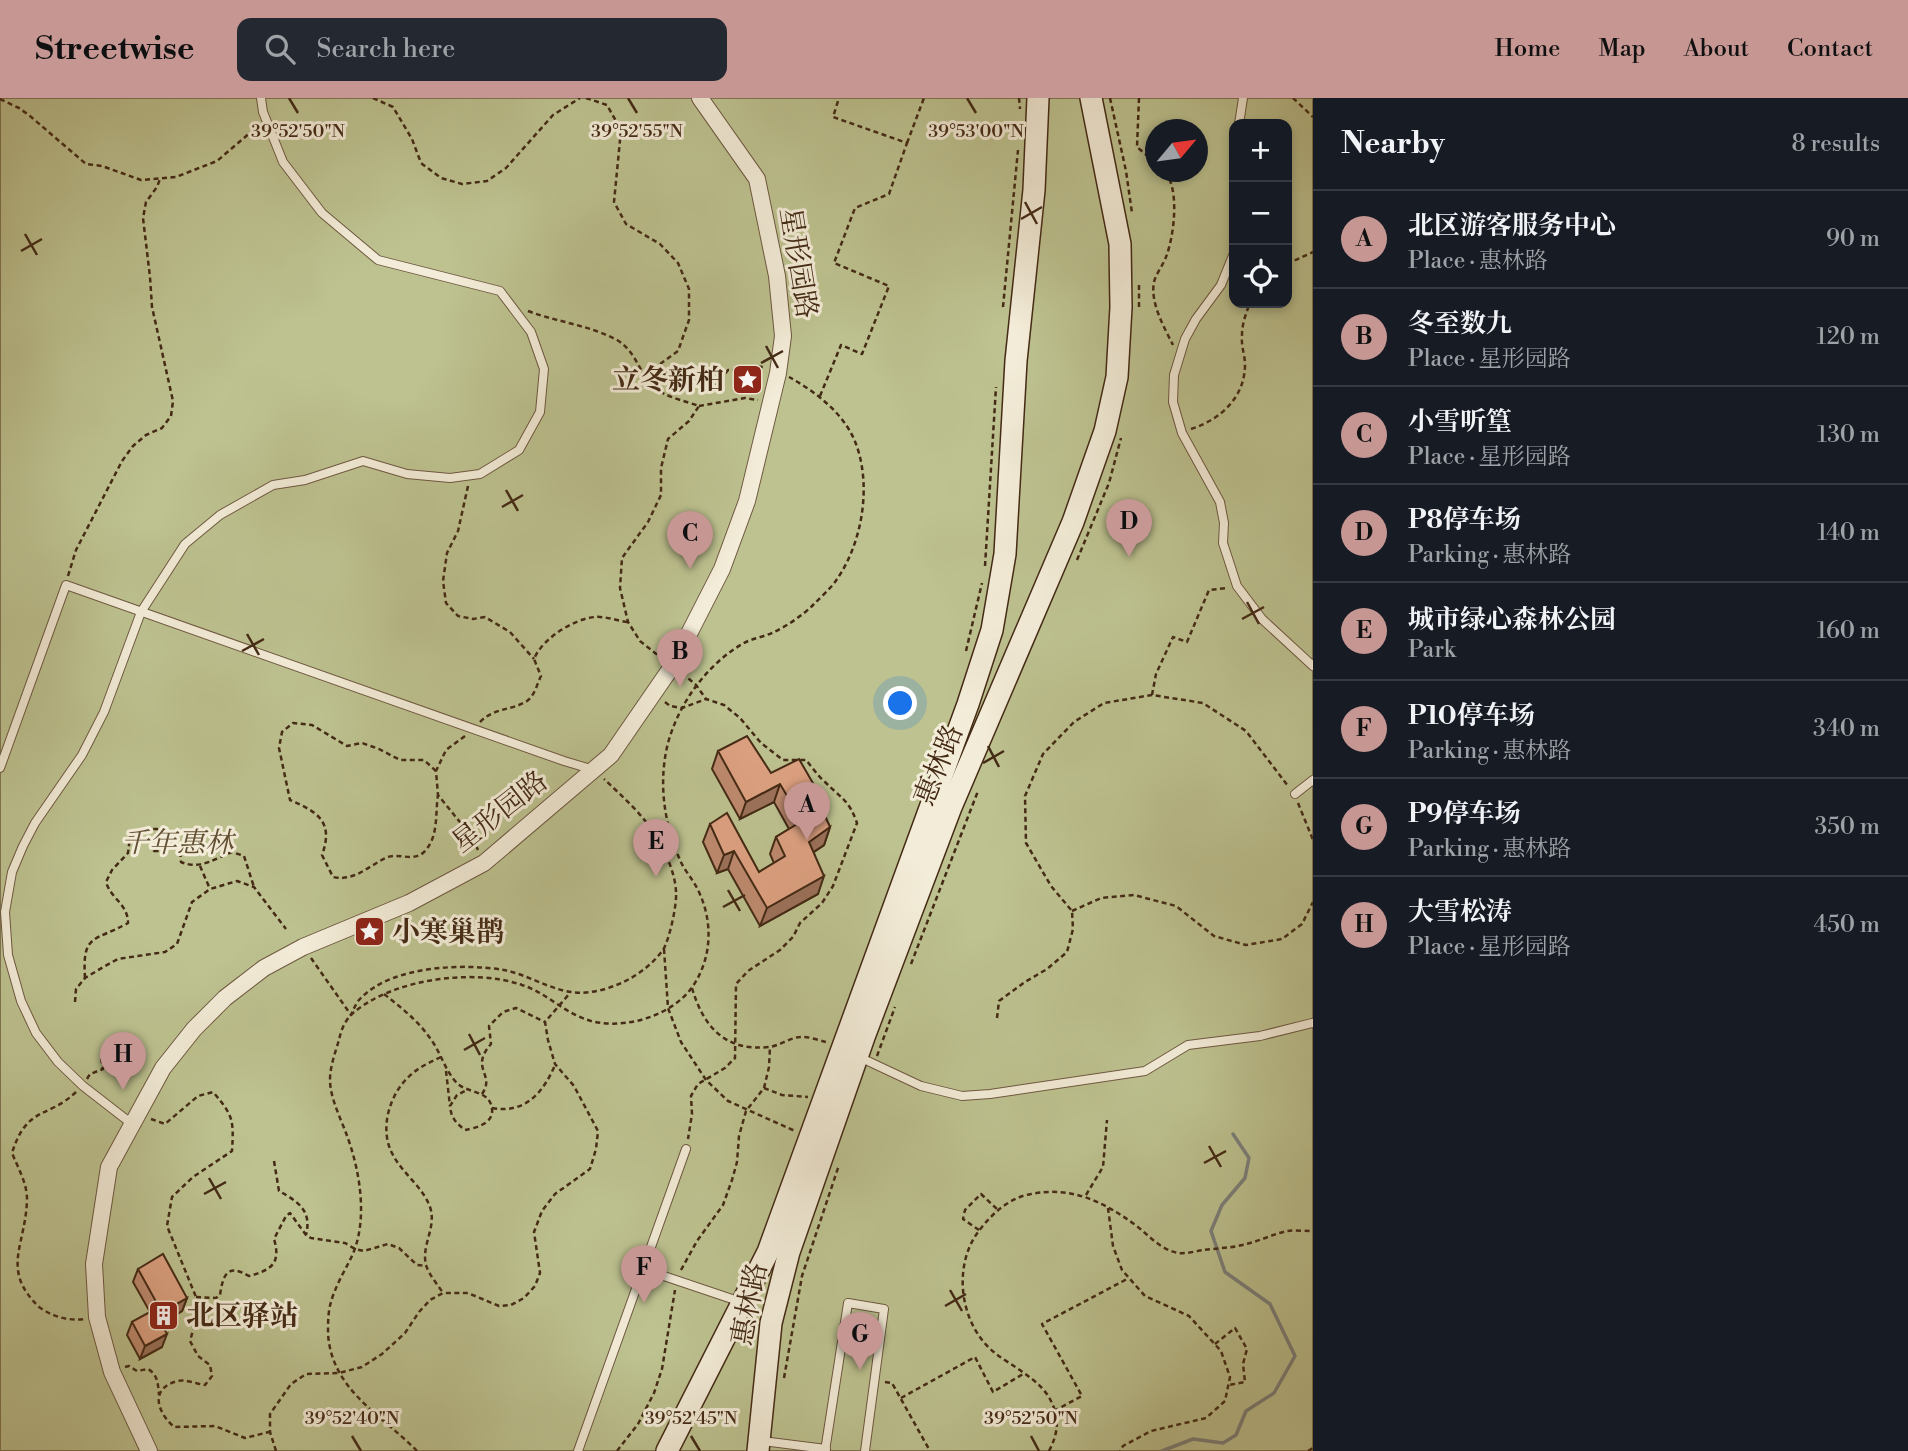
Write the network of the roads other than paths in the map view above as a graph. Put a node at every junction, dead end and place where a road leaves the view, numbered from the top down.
1 (261, 98) edge
2 (700, 98) edge
3 (1038, 98) edge
4 (1091, 98) edge
5 (1243, 98) edge
6 (1240, 119) edge
7 (1229, 265) edge
8 (141, 612) junction
9 (1313, 666) edge
10 (0, 768) edge
11 (594, 770) junction
12 (1313, 780) edge
13 (1295, 794) road end
14 (1312, 1023) edge
15 (843, 1049) junction
16 (135, 1118) junction
17 (686, 1149) road end
18 (643, 1269) junction
19 (744, 1303) junction
20 (758, 1446) edge
21 (825, 1450) edge
22 (149, 1451) edge
23 (578, 1451) edge
24 (667, 1451) edge
25 (865, 1451) edge

1 - 8 lane
2 - 11 street, 星形园路
3 - 15 main road, 惠林路
4 - 15 main road, 惠林路
5 - 6 lane
7 - 9 lane
8 - 10 lane
8 - 11 lane
8 - 16 lane
11 - 16 street, 星形园路
12 - 13 lane
14 - 15 lane
15 - 19 main road, 惠林路
15 - 20 main road, 惠林路
16 - 22 street, 星形园路
17 - 18 lane
18 - 19 lane
18 - 23 lane
19 - 24 main road, 惠林路
20 - 21 lane
21 - 25 lane

